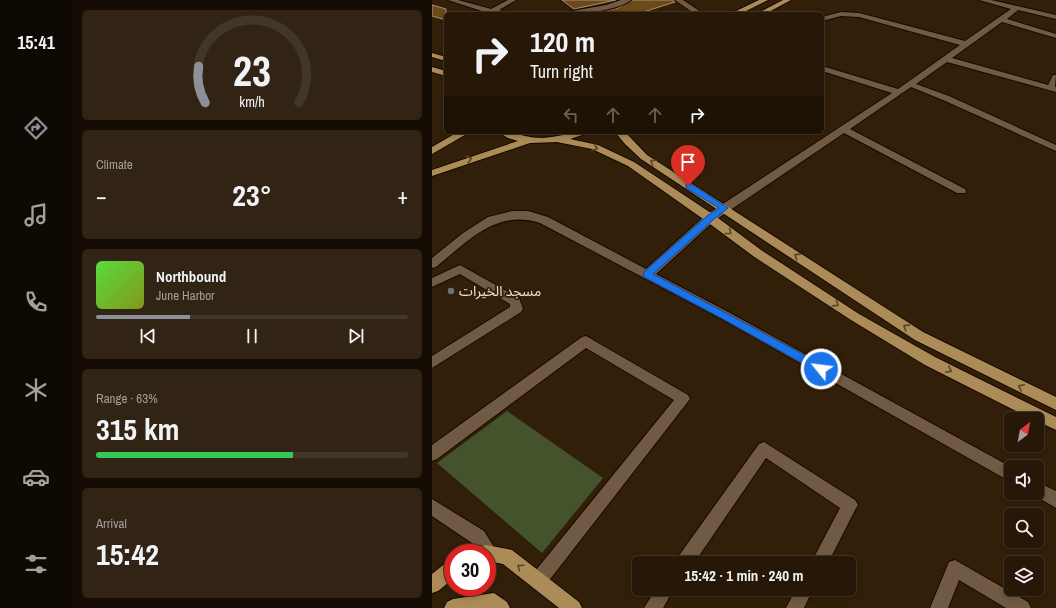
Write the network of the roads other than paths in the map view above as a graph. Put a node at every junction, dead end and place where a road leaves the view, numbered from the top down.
1 (451, 0) edge
2 (513, 0) edge
3 (628, 0) edge
4 (678, 0) edge
5 (765, 0) edge
6 (788, 0) edge
7 (982, 0) edge
8 (997, 0) edge
9 (1017, 8) junction
10 (491, 12) joint
11 (578, 12) edge
12 (697, 12) edge
13 (738, 12) edge
14 (764, 12) edge
15 (1056, 13) edge
16 (1056, 17) edge
17 (824, 18) edge
18 (1000, 19) junction
19 (1056, 36) edge
20 (966, 44) junction
21 (432, 55) edge
22 (444, 58) edge
23 (946, 58) junction
24 (432, 69) edge
25 (824, 69) edge
26 (444, 73) edge
27 (1056, 77) edge
28 (910, 84) junction
29 (1053, 89) edge
30 (899, 92) junction
31 (844, 128) junction
32 (462, 134) edge
33 (510, 134) edge
34 (575, 134) edge
35 (622, 134) edge
36 (557, 139) junction
37 (529, 140) junction
38 (1056, 148) edge
39 (432, 151) edge
40 (432, 172) edge
41 (961, 191) dead end
42 (724, 208) junction
43 (710, 218) junction
44 (432, 264) edge
45 (647, 275) junction
46 (432, 283) edge
47 (432, 363) edge
48 (1056, 404) edge
49 (1056, 424) edge
50 (432, 454) edge
51 (1004, 471) edge
52 (1044, 494) edge
53 (1056, 500) edge
54 (432, 507) edge
55 (482, 544) edge
56 (496, 554) edge
57 (689, 556) edge
58 (823, 556) edge
59 (444, 575) edge
60 (538, 581) junction
61 (432, 585) edge
62 (661, 596) edge
63 (801, 596) edge
64 (453, 608) edge
65 (501, 608) edge
66 (573, 608) edge
67 (653, 608) edge
68 (795, 608) edge
69 (939, 608) edge
70 (1022, 608) edge

1 - 10 street
2 - 10 street
3 - 11 street
4 - 12 street
5 - 13 main road
6 - 14 main road
7 - 9 street
8 - 15 street
9 - 16 street
9 - 18 street
17 - 20 street
18 - 19 street
18 - 20 street
20 - 23 street
21 - 22 main road
23 - 28 street
23 - 29 street
24 - 26 main road
25 - 30 street
27 - 29 street
28 - 30 street
28 - 38 street
30 - 31 street
31 - 41 street
31 - 42 street
32 - 39 main road
33 - 37 main road
34 - 36 main road
42 -> 35 main road
36 - 37 main road
36 -> 43 main road
40 -> 37 main road
42 - 43 street
48 -> 42 main road
43 - 45 street
43 -> 49 main road
44 - 45 street
45 - 51 street
46 - 47 street
50 - 60 street
52 - 53 street
54 - 55 street
60 -> 56 main road
57 - 58 street
59 - 61 main road
60 - 66 main road
62 - 67 street
63 - 68 street
64 - 65 main road
69 - 70 street

